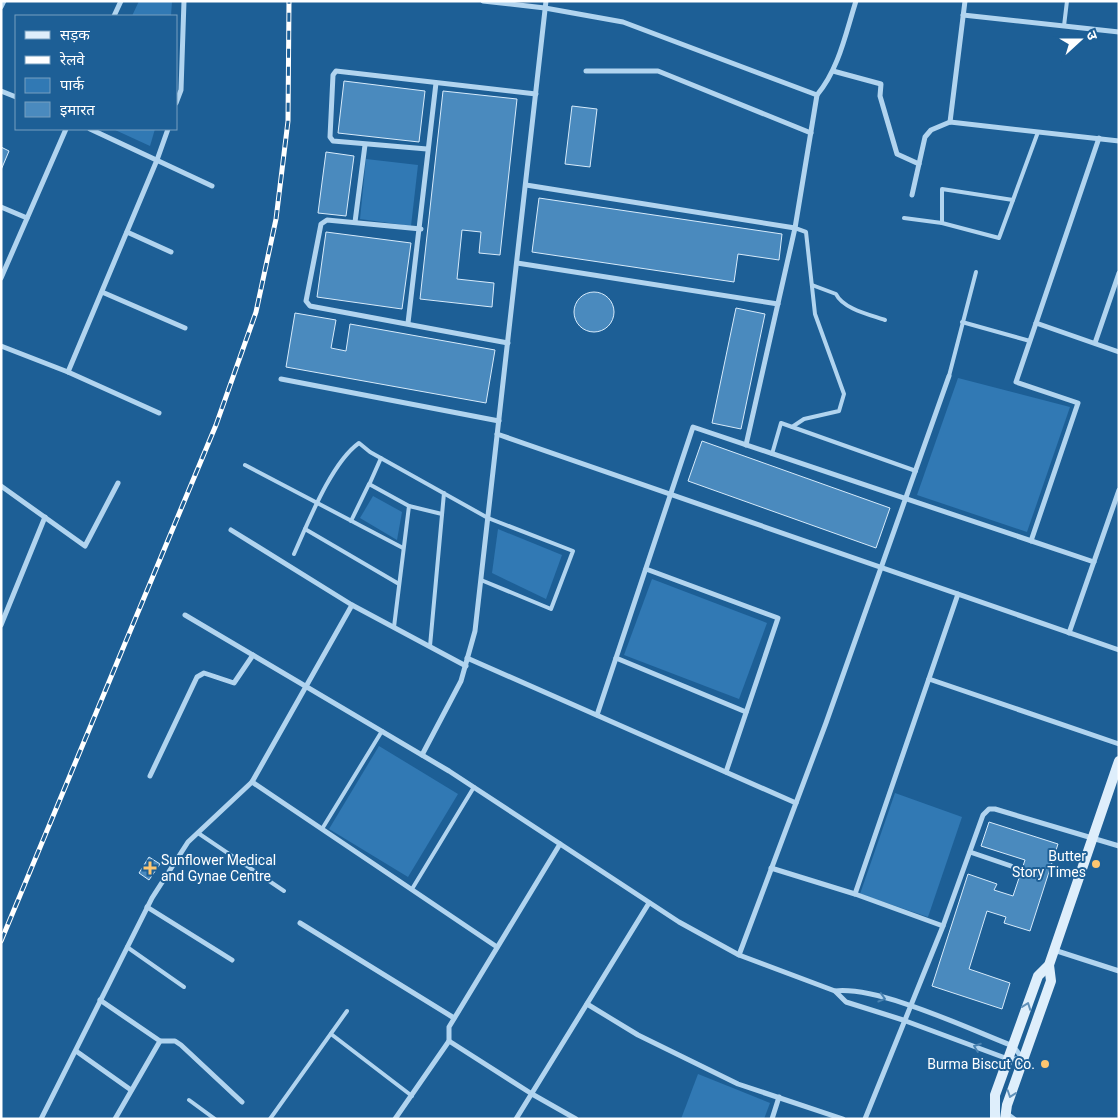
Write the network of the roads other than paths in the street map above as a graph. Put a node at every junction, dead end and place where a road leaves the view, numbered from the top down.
1 (4, 1) edge
2 (121, 1) edge
3 (184, 1) edge
4 (483, 1) edge
5 (546, 1) edge
6 (856, 1) edge
7 (965, 1) edge
8 (1067, 1) edge
9 (1, 7) edge
10 (545, 8) junction
11 (114, 15) edge
12 (963, 15) junction
13 (1064, 26) junction
14 (1119, 32) edge
15 (586, 71) dead end
16 (833, 71) junction
17 (436, 83) junction
18 (1, 91) edge
19 (536, 94) junction
20 (817, 95) junction
21 (178, 96) edge
22 (15, 97) edge
23 (950, 122) junction
24 (66, 130) edge
25 (92, 130) edge
26 (168, 130) edge
27 (1038, 132) junction
28 (811, 133) junction
29 (1099, 138) junction
30 (1119, 141) edge
31 (365, 144) junction
32 (427, 149) junction
33 (158, 160) junction
34 (919, 164) junction
35 (526, 185) junction
36 (212, 186) dead end
37 (912, 195) dead end
38 (1013, 200) junction
39 (1, 207) edge
40 (27, 218) junction
41 (904, 218) dead end
42 (355, 222) junction
43 (942, 223) junction
44 (795, 228) junction
45 (421, 229) junction
46 (127, 232) junction
47 (170, 252) dead end
48 (517, 262) junction
49 (976, 272) dead end
50 (1119, 274) edge
51 (1, 278) edge
52 (812, 284) junction
53 (102, 292) junction
54 (778, 304) junction
55 (885, 320) dead end
56 (962, 322) junction
57 (408, 323) junction
58 (1036, 323) junction
59 (185, 328) dead end
60 (1030, 341) junction
61 (508, 343) junction
62 (1095, 343) junction
63 (1, 346) edge
64 (1119, 352) edge
65 (68, 372) junction
66 (948, 376) joint
67 (281, 379) dead end
68 (159, 413) dead end
69 (499, 421) junction
70 (792, 426) junction
71 (497, 434) junction
72 (746, 445) junction
73 (772, 454) junction
74 (380, 458) junction
75 (245, 465) dead end
76 (917, 471) junction
77 (118, 483) dead end
78 (1, 486) edge
79 (367, 489) junction
80 (1119, 490) edge
81 (444, 493) junction
82 (671, 494) junction
83 (906, 499) junction
84 (317, 503) junction
85 (408, 506) junction
86 (442, 514) junction
87 (45, 517) junction
88 (488, 518) junction
89 (351, 521) junction
90 (306, 529) junction
91 (231, 530) dead end
92 (1031, 541) junction
93 (403, 548) junction
94 (294, 554) dead end
95 (1094, 562) junction
96 (646, 568) junction
97 (882, 568) junction
98 (480, 580) junction
99 (399, 584) junction
100 (958, 594) junction
101 (352, 604) junction
102 (185, 615) dead end
103 (1, 624) edge
104 (394, 627) junction
105 (1069, 633) junction
106 (430, 646) junction
107 (1119, 650) edge
108 (253, 655) junction
109 (468, 658) junction
110 (616, 658) junction
111 (466, 666) junction
112 (929, 679) junction
113 (306, 686) junction
114 (746, 712) junction
115 (597, 715) junction
116 (382, 731) junction
117 (1119, 744) edge
118 (422, 755) junction
119 (1119, 761) edge
120 (726, 772) junction
121 (150, 776) dead end
122 (252, 782) junction
123 (474, 787) junction
124 (796, 803) junction
125 (322, 829) junction
126 (198, 833) junction
127 (1092, 838) junction
128 (560, 844) junction
129 (1119, 846) edge
130 (970, 852) junction
131 (1011, 866) dead end
132 (771, 868) junction
133 (412, 889) junction
134 (284, 891) dead end
135 (855, 894) junction
136 (649, 902) junction
137 (147, 907) junction
138 (300, 923) dead end
139 (943, 926) junction
140 (497, 947) junction
141 (127, 948) junction
142 (1054, 950) junction
143 (739, 955) junction
144 (232, 960) dead end
145 (1049, 964) junction
146 (1119, 971) edge
147 (184, 987) dead end
148 (835, 991) junction
149 (100, 1000) junction
150 (587, 1004) junction
151 (909, 1006) junction
152 (347, 1012) dead end
153 (454, 1018) junction
154 (903, 1020) junction
155 (331, 1034) junction
156 (160, 1041) junction
157 (449, 1041) junction
158 (1013, 1046) junction
159 (76, 1051) junction
160 (1008, 1059) junction
161 (1023, 1059) junction
162 (131, 1090) junction
163 (532, 1094) junction
164 (412, 1096) junction
165 (780, 1097) junction
166 (189, 1100) dead end
167 (242, 1102) dead end
168 (1006, 1116) edge
169 (41, 1119) edge
170 (115, 1119) edge
171 (215, 1119) edge
172 (270, 1119) edge
173 (395, 1119) edge
174 (516, 1119) edge
175 (576, 1119) edge
176 (772, 1119) edge
177 (844, 1119) edge
178 (865, 1119) edge
179 (996, 1119) edge
180 (1015, 1119) edge

1 - 9 street
2 - 11 street
3 - 21 street
4 - 10 street
5 - 10 street
6 - 16 street
7 - 12 street
8 - 13 lane
10 - 19 street
10 - 20 street
12 - 13 street
12 - 23 street
13 - 14 street
15 - 28 street
16 - 20 street
16 - 34 street
17 - 19 street
17 - 31 street
17 - 32 street
18 - 22 street
19 - 35 street
20 - 28 street
23 - 27 street
23 - 34 street
24 - 40 street
25 - 33 street
26 - 33 street
27 - 29 street
27 - 38 lane
28 - 44 street
29 - 30 street
29 - 58 street
31 - 32 street
31 - 42 street
32 - 45 street
33 - 36 street
33 - 46 street
34 - 37 street
35 - 44 street
35 - 48 street
38 - 43 lane
38 - 43 lane
39 - 40 street
40 - 51 street
41 - 43 lane
42 - 45 street
42 - 57 street
44 - 52 lane
44 - 54 street
45 - 57 street
46 - 47 street
46 - 53 street
48 - 54 street
48 - 61 street
49 - 56 lane
50 - 62 street
52 - 55 lane
52 - 70 lane
53 - 59 street
53 - 65 street
54 - 72 street
56 - 60 lane
56 - 66 lane
57 - 61 street
58 - 60 street
58 - 62 street
60 - 92 street
61 - 69 street
62 - 64 street
63 - 65 street
65 - 68 street
66 - 76 street
67 - 69 street
69 - 71 street
70 - 73 lane
70 - 76 lane
71 - 82 street
71 - 88 street
72 - 73 street
72 - 82 street
73 - 83 street
74 - 79 lane
74 - 81 lane
74 - 84 lane
75 - 84 lane
76 - 83 street
77 - 87 street
78 - 87 street
79 - 85 lane
79 - 89 lane
80 - 95 street
81 - 86 lane
81 - 88 lane
82 - 96 street
82 - 97 street
83 - 92 street
83 - 97 street
84 - 89 lane
84 - 90 lane
85 - 86 lane
85 - 93 lane
86 - 106 lane
87 - 103 street
88 - 98 street
88 - 98 lane
89 - 93 lane
90 - 94 lane
90 - 99 lane
91 - 101 street
92 - 95 street
93 - 99 lane
95 - 105 street
96 - 110 street
96 - 114 street
97 - 100 street
97 - 124 street
98 - 109 street
99 - 104 lane
100 - 105 street
100 - 112 street
101 - 104 street
101 - 113 street
102 - 108 street
104 - 106 street
105 - 107 street
106 - 111 street
108 - 113 street
108 - 121 street
109 - 111 street
109 - 115 street
110 - 114 street
110 - 115 street
111 - 118 street
112 - 117 street
112 - 135 street
113 - 116 street
113 - 122 street
114 - 120 street
115 - 120 street
116 - 118 street
116 - 125 lane
118 - 123 street
119 - 127 main road
120 - 124 street
122 - 125 street
122 - 126 street
123 - 128 street
123 - 133 lane
124 - 132 street
125 - 133 street
126 - 134 lane
126 - 137 street
127 - 129 street
127 - 130 street
127 - 142 main road
128 - 136 street
128 - 140 street
130 - 131 street
130 - 139 street
132 - 135 street
132 - 143 street
133 - 140 street
135 - 139 street
136 - 143 street
136 - 150 street
137 - 141 street
137 - 144 street
138 - 153 street
139 - 151 street
140 - 153 street
141 - 147 lane
141 - 149 street
142 - 145 main road
142 - 146 street
143 - 148 street
158 -> 145 main road
145 - 161 main road
148 -> 151 street
148 - 154 street
149 - 156 street
149 - 159 street
150 - 163 street
150 - 165 street
151 - 154 street
151 - 158 street
152 - 155 lane
153 - 157 street
160 -> 154 street
154 - 178 street
155 - 164 lane
155 - 172 lane
156 - 162 street
156 - 167 street
157 - 163 street
157 - 164 street
158 - 160 main road
158 - 161 street
159 - 162 street
159 - 169 street
160 - 161 street
160 - 179 main road
161 -> 168 main road
162 - 170 street
163 - 174 street
163 - 175 street
164 - 173 street
165 - 176 street
165 - 177 street
166 - 171 lane
168 - 180 lane

